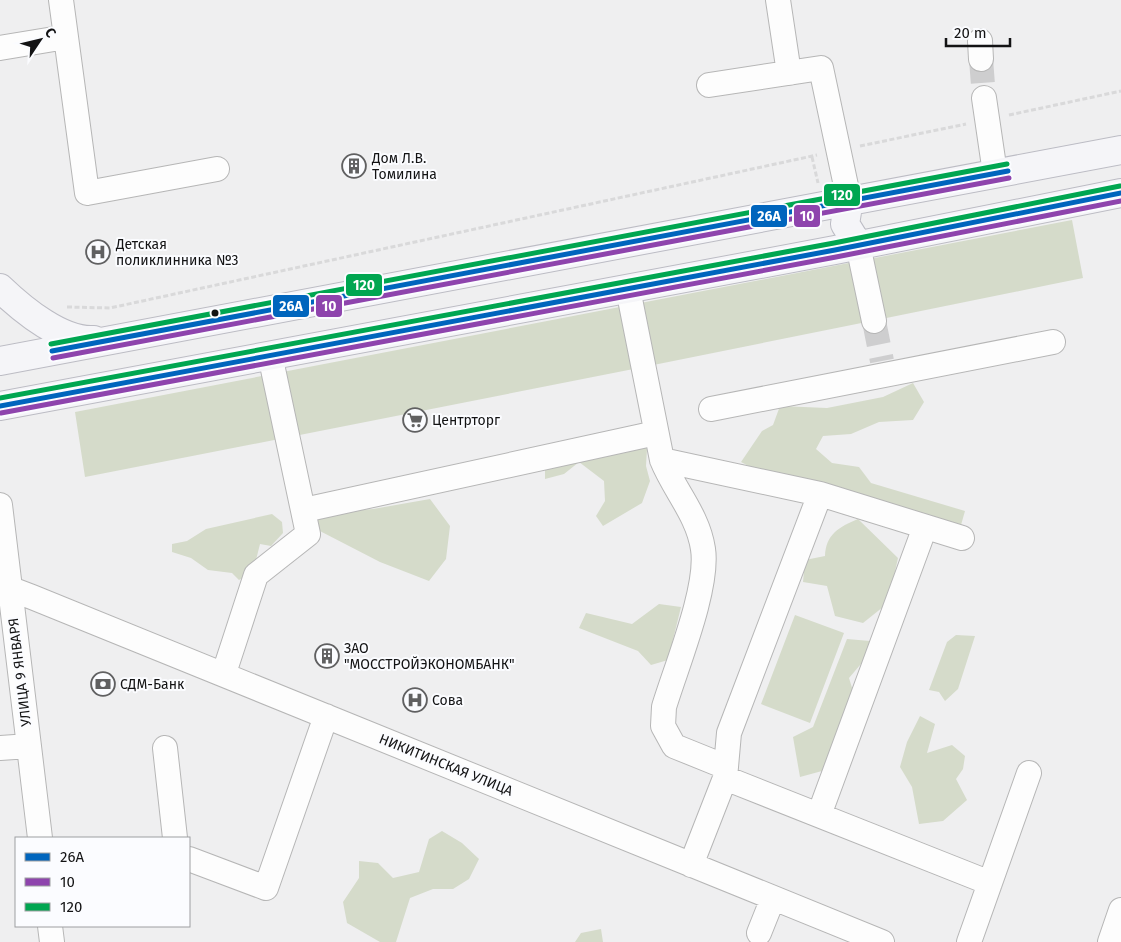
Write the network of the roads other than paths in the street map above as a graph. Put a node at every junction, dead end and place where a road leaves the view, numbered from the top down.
1 (62, 0) edge
2 (778, 0) edge
3 (66, 37) junction
4 (0, 48) edge
5 (789, 73) junction
6 (709, 85) dead end
7 (985, 108) tunnel mouth
8 (1121, 150) edge
9 (217, 169) dead end
10 (995, 173) junction
11 (1121, 193) edge
12 (850, 200) junction
13 (858, 245) junction
14 (0, 288) edge
15 (628, 289) junction
16 (874, 321) tunnel mouth
17 (116, 338) junction
18 (1053, 342) dead end
19 (270, 356) junction
20 (0, 361) edge
21 (0, 406) edge
22 (711, 410) dead end
23 (656, 433) junction
24 (662, 460) junction
25 (820, 494) junction
26 (0, 505) edge
27 (304, 510) junction
28 (925, 527) junction
29 (962, 538) dead end
30 (5, 589) edge
31 (224, 673) junction
32 (326, 716) junction
33 (29, 746) junction
34 (0, 748) edge
35 (165, 748) dead end
36 (726, 772) junction
37 (1029, 773) dead end
38 (819, 815) junction
39 (40, 837) edge
40 (175, 837) edge
41 (190, 859) edge
42 (691, 865) junction
43 (990, 883) junction
44 (773, 898) junction
45 (1121, 910) edge
46 (50, 927) edge
47 (760, 932) dead end
48 (52, 942) edge
49 (882, 942) edge
50 (969, 942) edge
51 (1110, 942) edge

1 - 3 street
2 - 5 street
3 - 4 street
3 - 9 street
5 - 6 street
5 - 12 street
7 - 10 street
8 - 10 main road
10 - 12 main road
11 - 13 main road
12 - 13 main road
12 - 17 main road
13 - 15 main road
13 - 16 street
14 - 17 main road
15 - 19 main road
15 - 23 street
17 - 20 main road
18 - 22 street
19 - 21 main road
19 - 27 street
23 - 24 street
23 - 27 street
24 - 25 street
24 - 36 street
25 - 28 street
25 - 36 street
26 - 30 street, УЛИЦА 9 ЯНВАРЯ
27 - 31 street
28 - 29 street
28 - 38 street
30 - 31 street, НИКИТИНСКАЯ УЛИЦА
30 - 33 street, УЛИЦА 9 ЯНВАРЯ
31 - 32 street, НИКИТИНСКАЯ УЛИЦА
32 - 41 street
32 - 42 street, НИКИТИНСКАЯ УЛИЦА
33 - 34 street
33 - 39 street, УЛИЦА 9 ЯНВАРЯ
35 - 40 street
36 - 38 street
36 - 42 street
37 - 43 street
38 - 43 street
42 - 44 street, НИКИТИНСКАЯ УЛИЦА
43 - 50 street
44 - 47 street
44 - 49 street, НИКИТИНСКАЯ УЛИЦА
45 - 51 street
46 - 48 street

